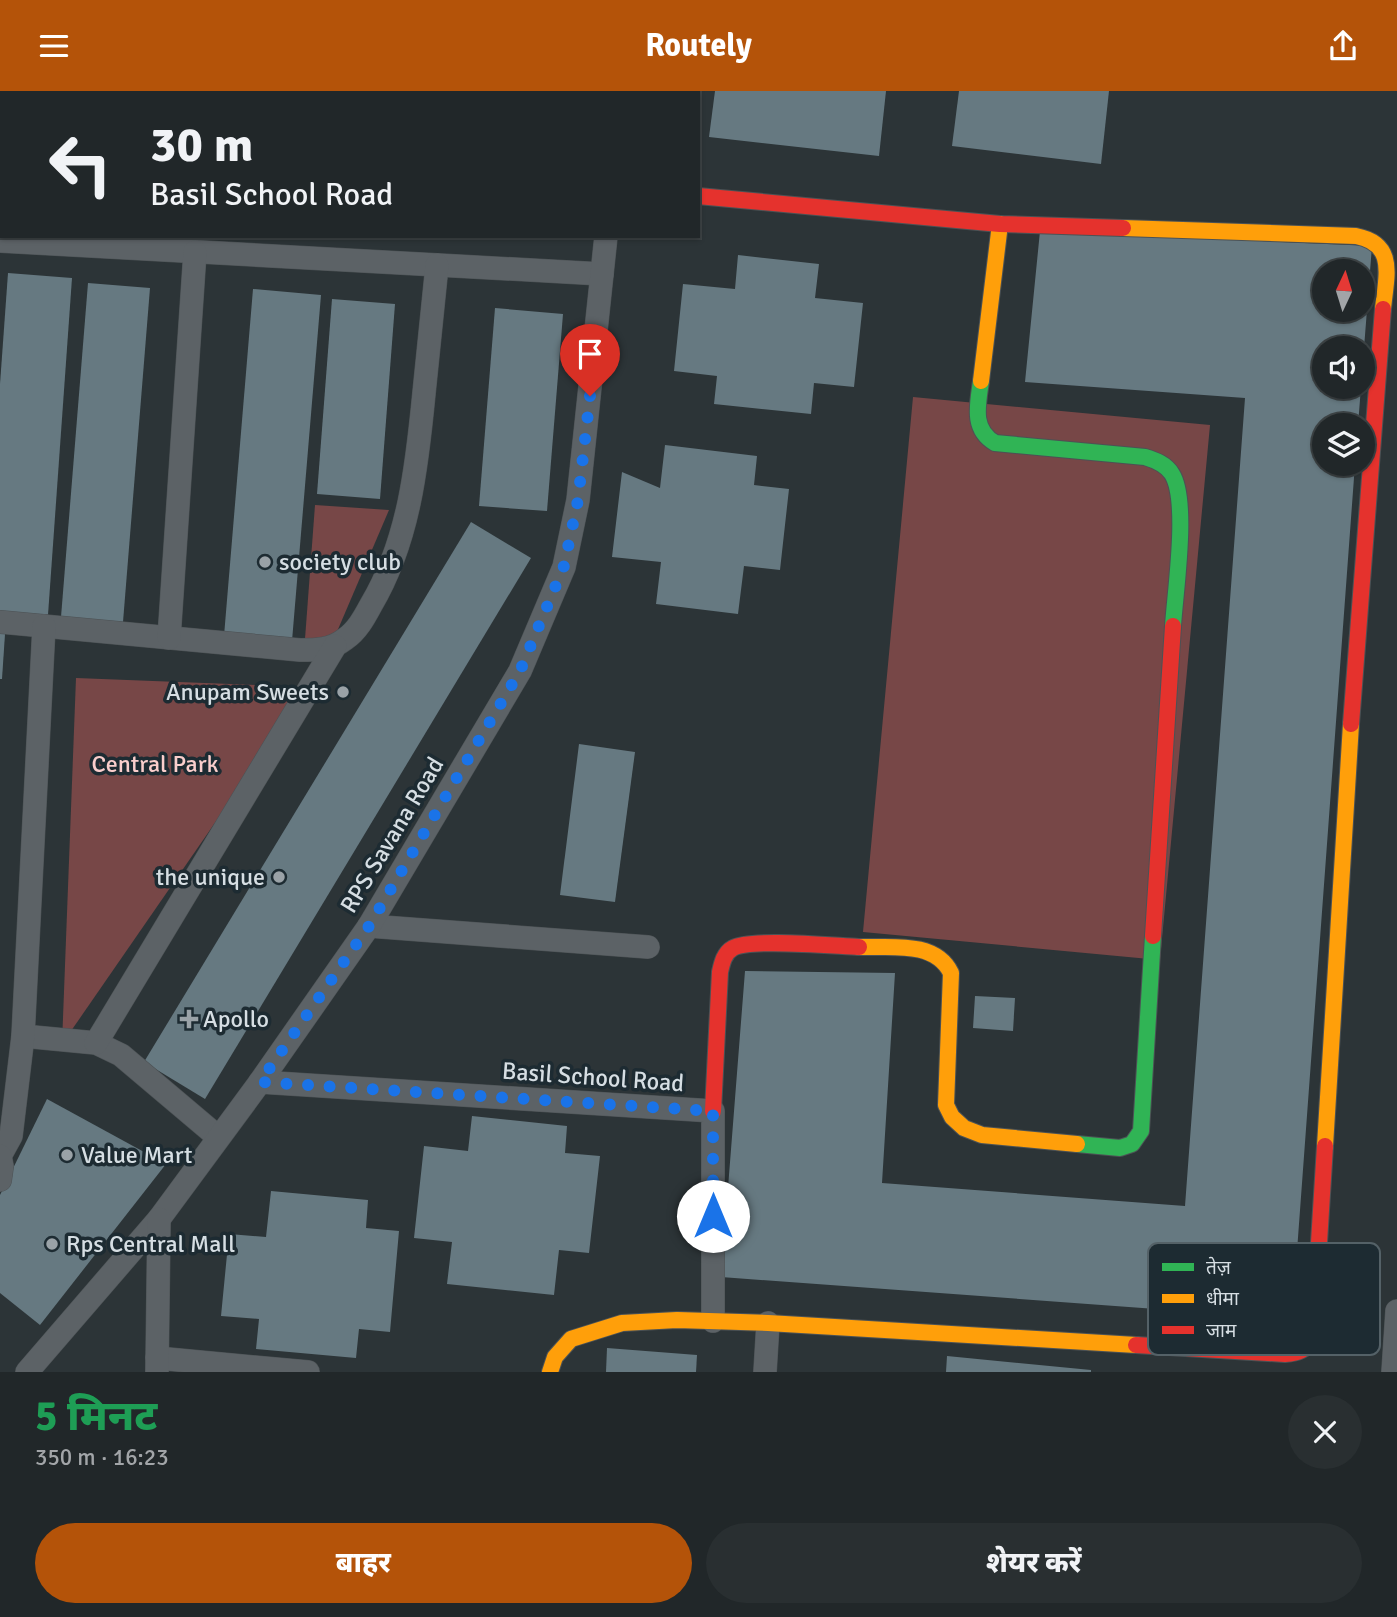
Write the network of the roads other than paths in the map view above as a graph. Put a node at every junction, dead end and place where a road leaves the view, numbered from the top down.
1 (700, 196) edge
2 (999, 224) junction
3 (606, 238) edge
4 (0, 241) edge
5 (195, 252) junction
6 (437, 265) junction
7 (602, 274) junction
8 (0, 622) edge
9 (44, 626) junction
10 (169, 638) junction
11 (335, 646) junction
12 (369, 926) junction
13 (648, 947) dead end
14 (23, 1036) junction
15 (96, 1042) junction
16 (260, 1082) junction
17 (713, 1111) junction
18 (218, 1137) junction
19 (0, 1156) edge
20 (0, 1180) edge
21 (159, 1219) junction
22 (1319, 1243) edge
23 (1397, 1311) edge
24 (713, 1321) junction
25 (768, 1323) junction
26 (1148, 1346) edge
27 (157, 1365) edge
28 (27, 1372) edge
29 (308, 1372) edge
30 (550, 1372) edge
31 (765, 1372) edge
32 (1393, 1372) edge

1 - 2 street
2 - 17 street
2 - 22 street
3 - 7 street, RPS Savana Road
4 - 5 street
5 - 6 street
5 - 10 street
6 - 7 street
6 - 11 street
7 - 12 street, RPS Savana Road
8 - 9 street
9 - 10 street
9 - 14 street
10 - 11 street
11 - 15 street
12 - 13 street
12 - 16 street, RPS Savana Road
14 - 15 street
14 - 19 street
15 - 18 street
16 - 17 street, Basil School Road
16 - 18 street, RPS Savana Road
17 - 24 street, Basil School Road
18 - 21 street, RPS Savana Road
19 - 20 street
21 - 27 street
21 - 28 street, RPS Savana Road
23 - 32 street
24 - 25 street
24 - 30 street
25 - 26 street
25 - 31 street
27 - 29 street

